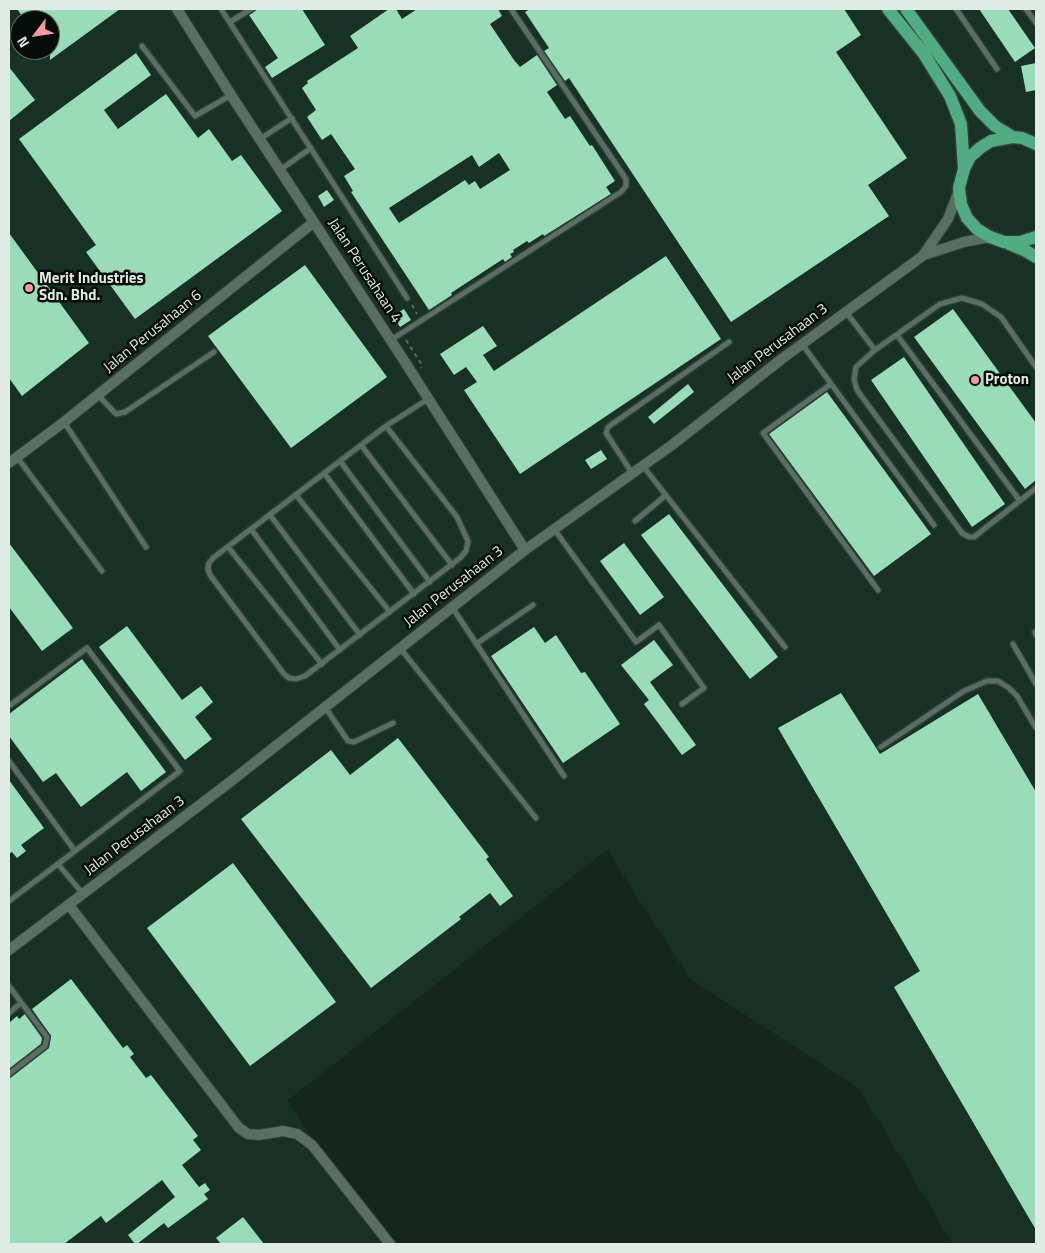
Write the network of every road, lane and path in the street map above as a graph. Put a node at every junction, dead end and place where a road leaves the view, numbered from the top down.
1 (222, 9) edge
2 (511, 9) edge
3 (888, 9) edge
4 (956, 9) edge
5 (1026, 9) edge
6 (179, 10) edge
7 (247, 10) edge
8 (912, 10) edge
9 (230, 22) junction
10 (1036, 23) edge
11 (142, 46) dead end
12 (997, 69) dead end
13 (231, 95) junction
14 (292, 118) junction
15 (1013, 137) junction
16 (260, 139) junction
17 (1036, 144) edge
18 (311, 148) junction
19 (964, 168) junction
20 (280, 170) junction
21 (959, 188) junction
22 (314, 222) junction
23 (1036, 237) edge
24 (990, 238) junction
25 (1004, 242) junction
26 (924, 255) junction
27 (1036, 257) edge
28 (407, 298) joint
29 (846, 312) junction
30 (421, 320) junction
31 (897, 335) junction
32 (391, 340) junction
33 (728, 342) dead end
34 (802, 344) junction
35 (875, 350) junction
36 (214, 352) dead end
37 (1036, 367) edge
38 (831, 384) junction
39 (98, 395) junction
40 (429, 399) junction
41 (64, 422) junction
42 (386, 426) junction
43 (361, 445) junction
44 (13, 460) edge
45 (340, 461) junction
46 (643, 466) junction
47 (324, 473) junction
48 (632, 473) junction
49 (1036, 488) edge
50 (296, 495) junction
51 (666, 495) junction
52 (1020, 501) junction
53 (270, 515) junction
54 (635, 521) dead end
55 (934, 524) dead end
56 (251, 529) junction
57 (554, 530) junction
58 (228, 546) junction
59 (146, 547) dead end
60 (525, 550) junction
61 (452, 565) junction
62 (102, 572) dead end
63 (430, 582) junction
64 (878, 590) dead end
65 (414, 594) junction
66 (534, 604) dead end
67 (452, 607) junction
68 (390, 612) junction
69 (360, 635) junction
70 (476, 644) junction
71 (1012, 644) dead end
72 (400, 647) junction
73 (785, 647) dead end
74 (340, 650) junction
75 (322, 664) junction
76 (1036, 684) edge
77 (682, 704) dead end
78 (9, 706) edge
79 (325, 707) junction
80 (393, 723) dead end
81 (1036, 728) edge
82 (881, 746) dead end
83 (9, 760) edge
84 (564, 776) dead end
85 (536, 818) dead end
86 (75, 850) junction
87 (58, 864) junction
88 (83, 894) junction
89 (9, 901) edge
90 (69, 905) junction
91 (9, 950) edge
92 (9, 986) edge
93 (21, 1003) junction
94 (9, 1013) edge
95 (9, 1074) edge
96 (390, 1244) edge

1 - 9 lane
2 - 30 lane
3 - 19 main road
4 - 12 lane
5 - 10 lane
6 - 13 street, Jalan Perusahaan 4
7 - 9 lane
8 - 15 main road
9 - 14 lane
11 - 13 lane
13 - 16 street, Jalan Perusahaan 4
14 - 16 lane
14 - 18 lane
15 - 17 main road
15 - 19 main road
16 - 20 street, Jalan Perusahaan 4
18 - 20 lane
18 - 28 lane
19 - 21 main road
20 - 22 street, Jalan Perusahaan 4
21 - 24 main road
21 - 26 street
22 - 32 street, Jalan Perusahaan 4
22 - 39 street, Jalan Perusahaan 6
23 - 25 main road
24 - 25 main road
24 - 26 street
25 - 27 main road
26 - 29 street, Jalan Perusahaan 3
28 - 30 path
29 - 34 street, Jalan Perusahaan 3
29 - 35 lane
30 - 32 lane
31 - 35 lane
31 - 37 lane
31 - 52 lane
32 - 40 street, Jalan Perusahaan 4
33 - 48 lane
34 - 38 lane
34 - 46 street, Jalan Perusahaan 3
35 - 52 lane
36 - 39 lane
38 - 55 lane
38 - 64 lane
39 - 41 street, Jalan Perusahaan 6
40 - 42 lane
40 - 60 street, Jalan Perusahaan 4
41 - 44 street, Jalan Perusahaan 6
41 - 59 lane
42 - 43 lane
42 - 61 lane
43 - 45 lane
43 - 61 lane
44 - 62 lane
45 - 47 lane
45 - 63 lane
46 - 48 street, Jalan Perusahaan 3
46 - 51 lane
47 - 50 lane
47 - 65 lane
48 - 57 street, Jalan Perusahaan 3
49 - 52 lane
50 - 53 lane
50 - 68 lane
51 - 54 lane
51 - 73 lane
53 - 56 lane
53 - 69 lane
56 - 58 lane
56 - 74 lane
57 - 60 street, Jalan Perusahaan 3
57 - 77 lane
58 - 75 lane
58 - 75 lane
60 - 67 street, Jalan Perusahaan 3
61 - 63 lane
63 - 65 lane
65 - 68 lane
66 - 70 lane
67 - 70 lane
67 - 72 street, Jalan Perusahaan 3
68 - 69 lane
69 - 74 lane
70 - 84 lane
71 - 76 lane
72 - 79 street, Jalan Perusahaan 3
72 - 85 lane
74 - 75 lane
78 - 86 lane
79 - 80 lane
79 - 88 street, Jalan Perusahaan 3
81 - 82 lane
83 - 86 lane
86 - 87 lane
87 - 88 lane
87 - 89 lane
88 - 90 street, Jalan Perusahaan 3
90 - 91 street, Jalan Perusahaan 3
90 - 96 street
92 - 93 lane
93 - 94 lane
93 - 95 lane

